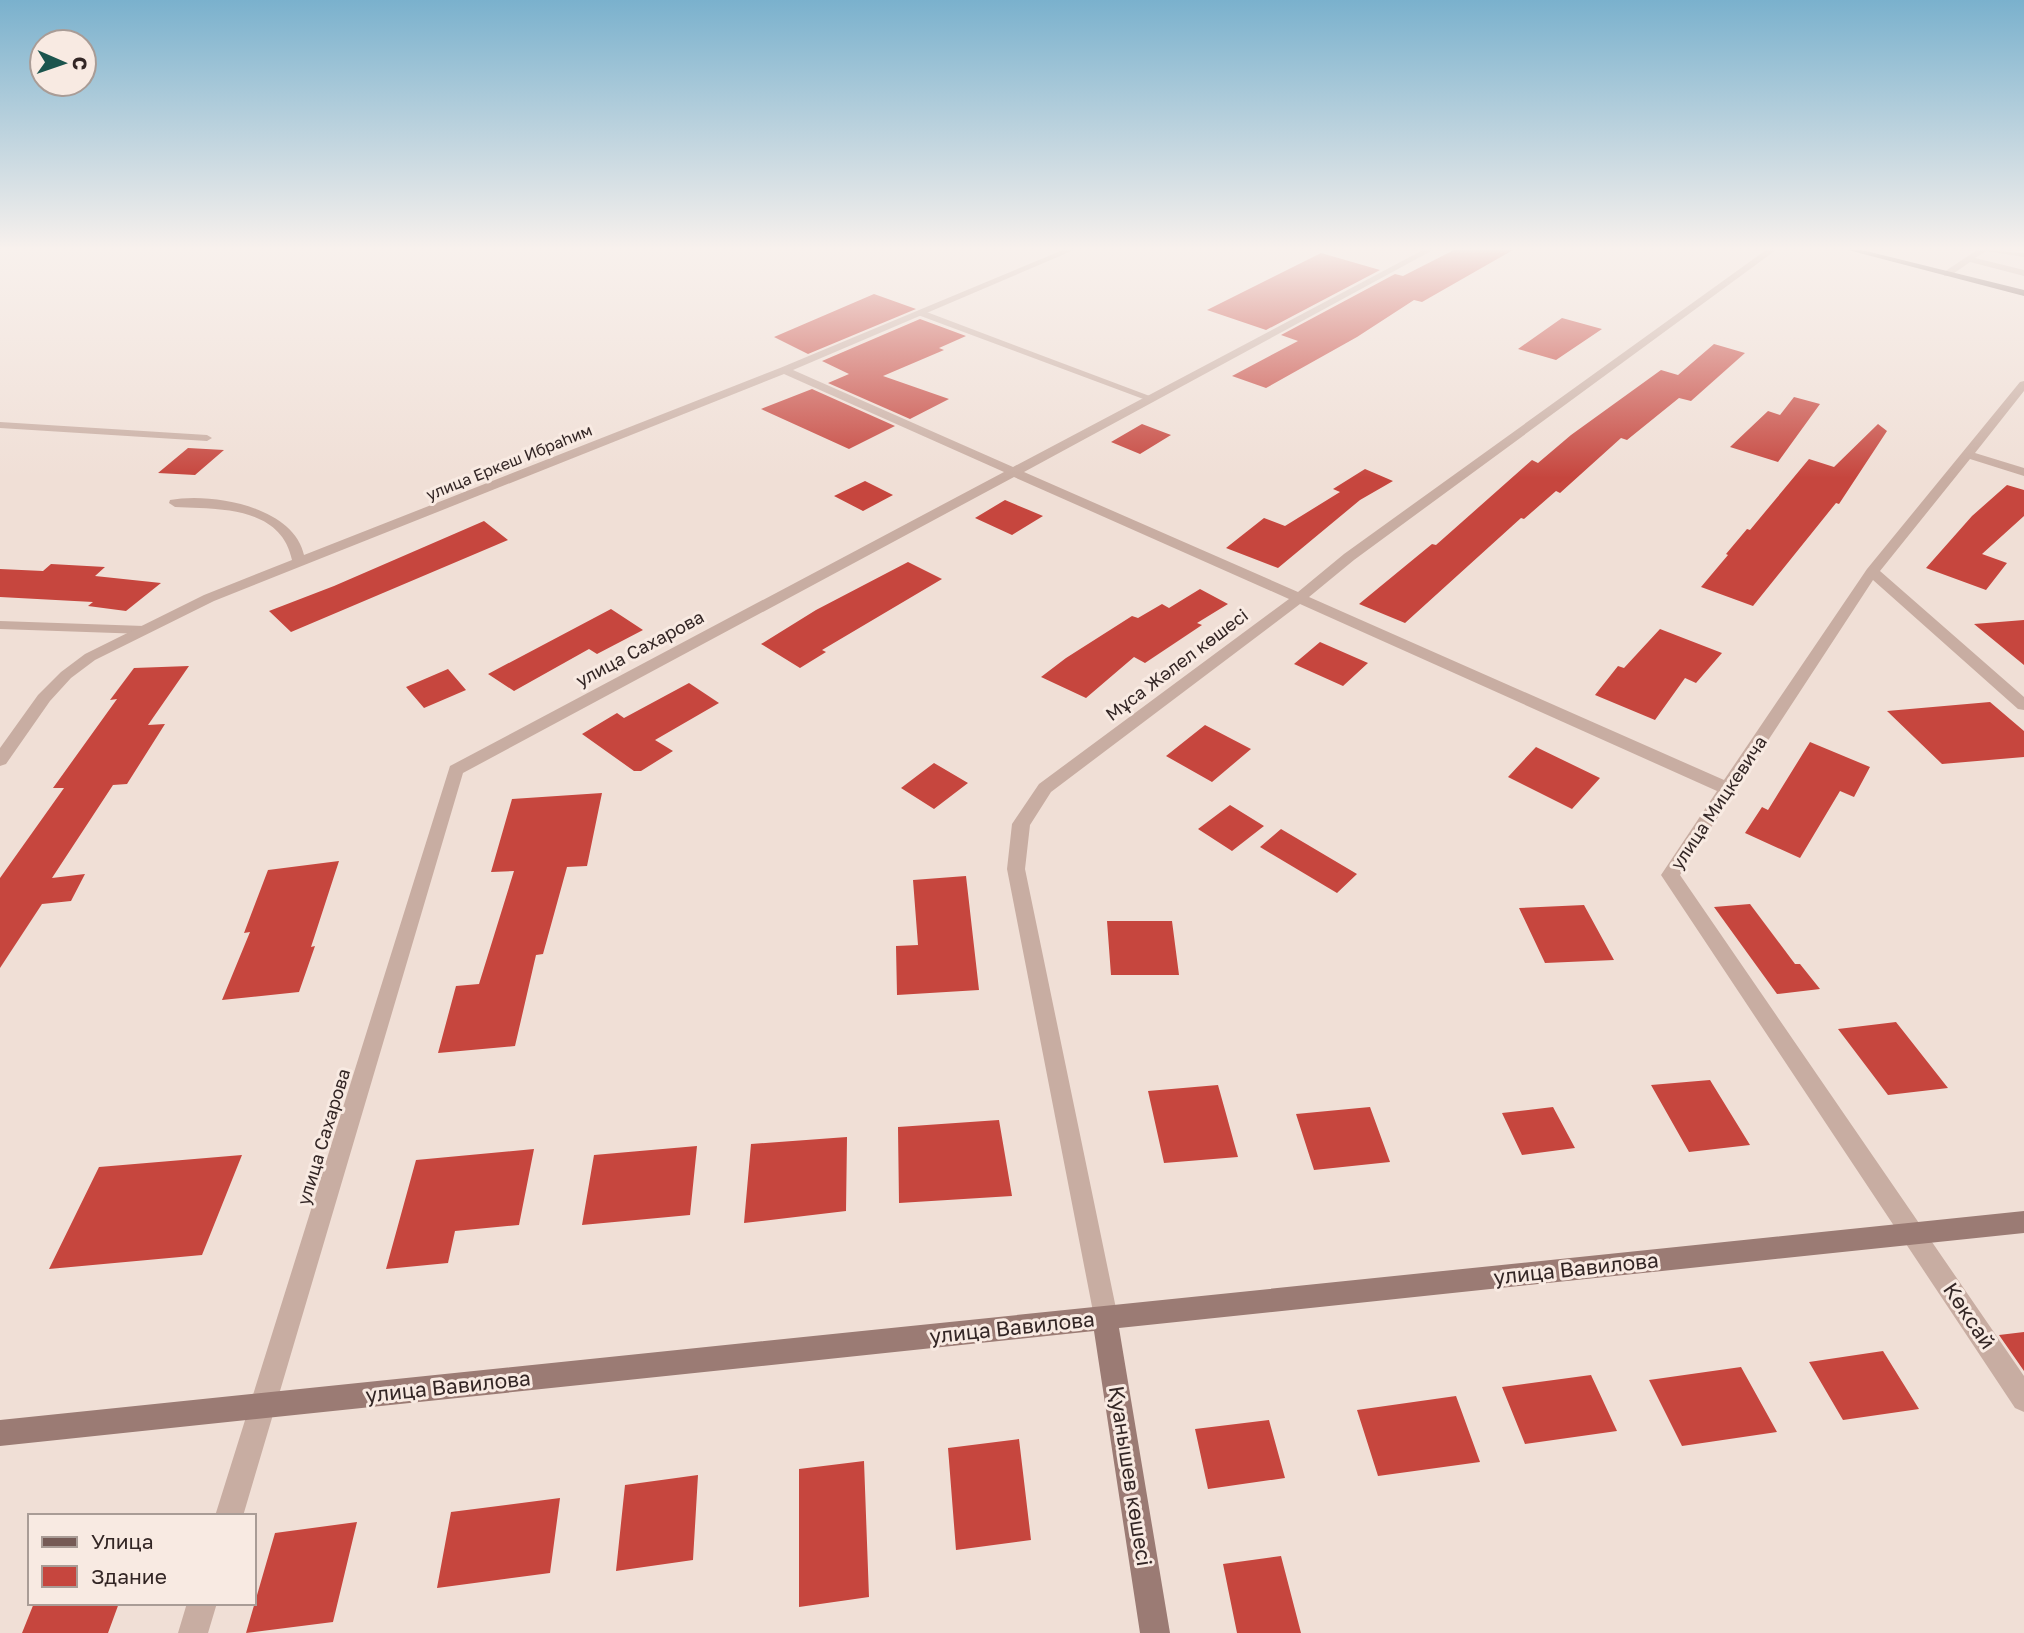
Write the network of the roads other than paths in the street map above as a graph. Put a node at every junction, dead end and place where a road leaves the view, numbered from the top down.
1 (889, 326) edge
2 (957, 326) edge
3 (1285, 326) edge
4 (1667, 326) edge
5 (784, 370) junction
6 (2024, 384) edge
7 (1150, 398) junction
8 (0, 425) edge
9 (207, 438) dead end
10 (1966, 454) junction
11 (1012, 472) junction
12 (2024, 472) edge
13 (174, 503) dead end
14 (299, 562) junction
15 (1872, 572) junction
16 (1300, 598) junction
17 (0, 625) edge
18 (144, 630) junction
19 (2024, 705) edge
20 (0, 760) edge
21 (1729, 789) junction
22 (2024, 1222) edge
23 (1914, 1234) junction
24 (1105, 1318) junction
25 (2024, 1399) edge
26 (263, 1406) junction
27 (0, 1433) edge
28 (230, 1514) edge
29 (201, 1605) edge
30 (193, 1633) edge
31 (1155, 1633) edge

1 - 5 street, улица Еркеш Ибраһим
2 - 7 lane
3 - 7 street, улица Сахарова
4 - 16 street, Мұса Жәлел көшесі
5 - 11 street
5 - 14 street, улица Еркеш Ибраһим
6 - 10 street, улица Мицкевича
7 - 11 street, улица Сахарова
8 - 9 lane
10 - 12 street
10 - 15 street, улица Мицкевича
11 - 16 street
11 - 26 street, улица Сахарова
13 - 14 street
14 - 18 street, улица Еркеш Ибраһим
15 - 19 street
15 - 21 street, улица Мицкевича
16 - 21 street
16 - 24 street, Мұса Жәлел көшесі
17 - 18 lane
18 - 20 street, улица Еркеш Ибраһим
21 - 23 street, улица Мицкевича
22 - 23 street, улица Вавилова
23 - 24 street, улица Вавилова
23 - 25 street, Көксай
24 - 26 street, улица Вавилова
24 - 31 street, Қуанышев көшесі
26 - 27 street, улица Вавилова
26 - 28 street, улица Сахарова
29 - 30 street

